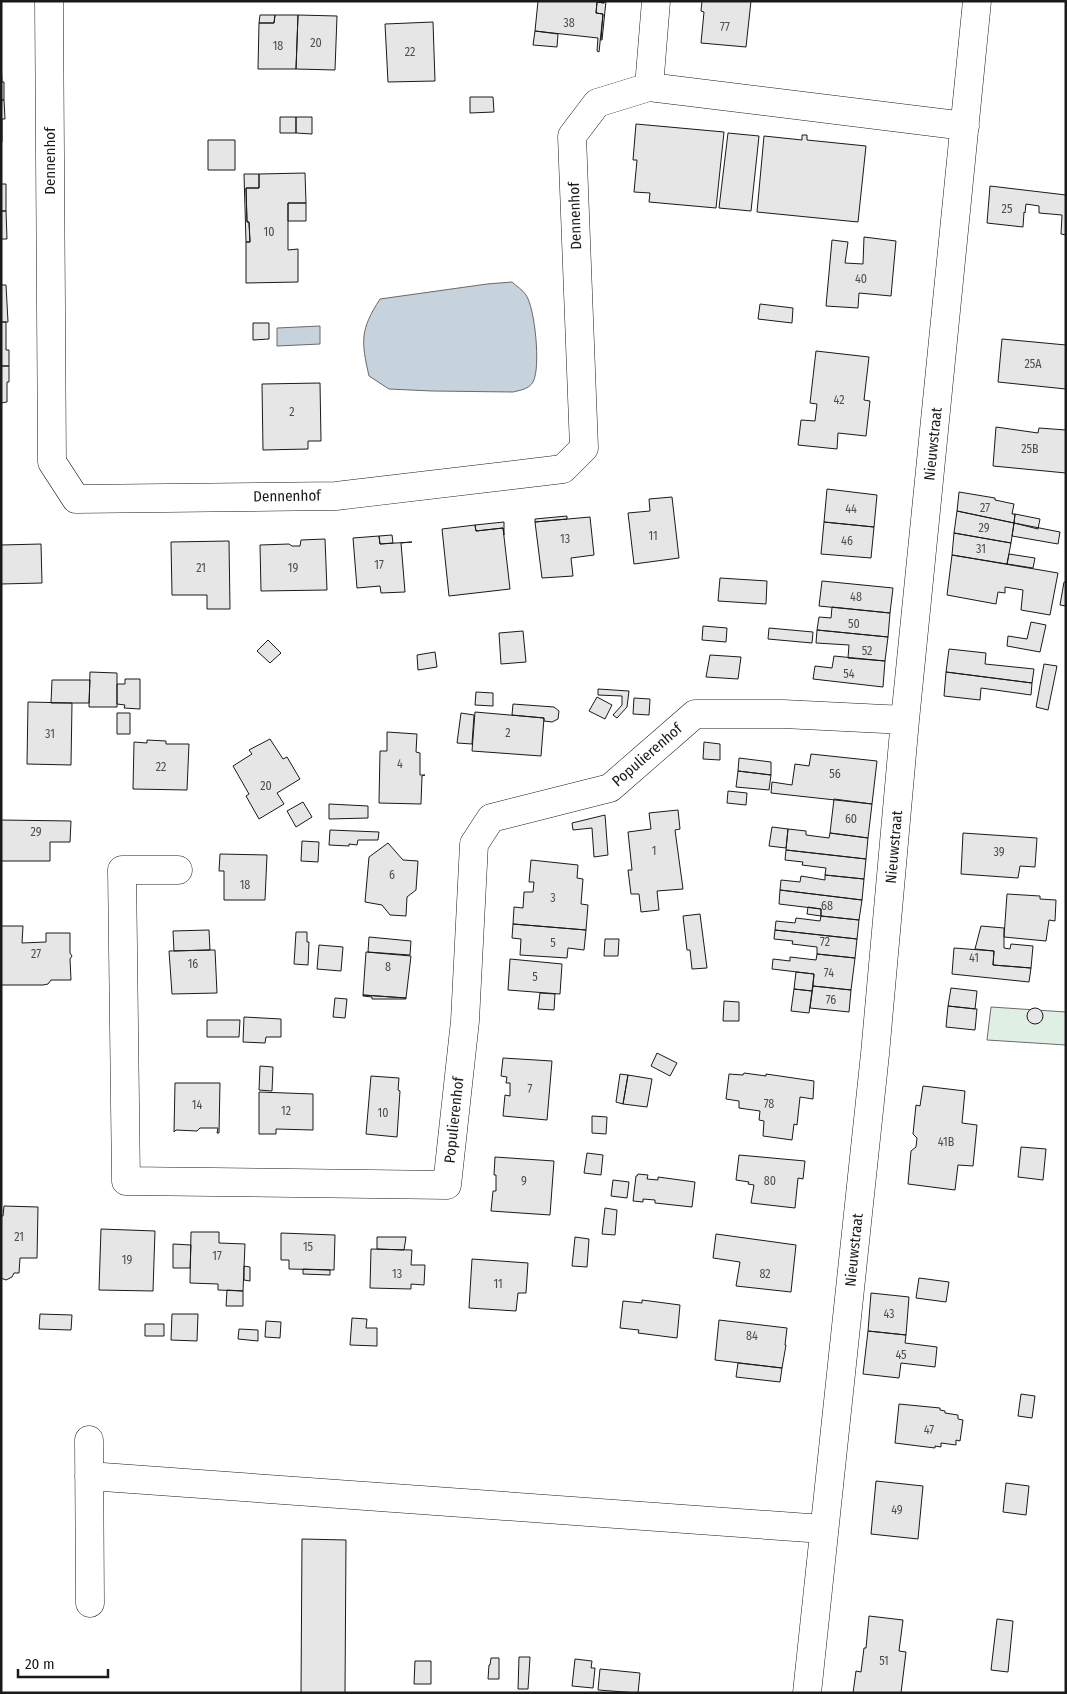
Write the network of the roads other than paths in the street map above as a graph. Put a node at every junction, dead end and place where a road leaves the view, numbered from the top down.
1 (50, 1) edge
2 (656, 1) edge
3 (977, 1) edge
4 (649, 87) junction
5 (965, 126) junction
6 (905, 720) junction
7 (178, 870) dead end
8 (89, 1440) dead end
9 (89, 1476) junction
10 (823, 1529) junction
11 (90, 1603) dead end
12 (806, 1693) edge

1 - 4 street, Dennenhof
2 - 4 street
3 - 5 street, Nieuwstraat
4 - 5 street, Dennenhof
5 - 6 street, Nieuwstraat
6 - 7 street, Populierenhof
6 - 10 street, Nieuwstraat
8 - 9 street
9 - 10 street
9 - 11 street
10 - 12 street, Nieuwstraat

